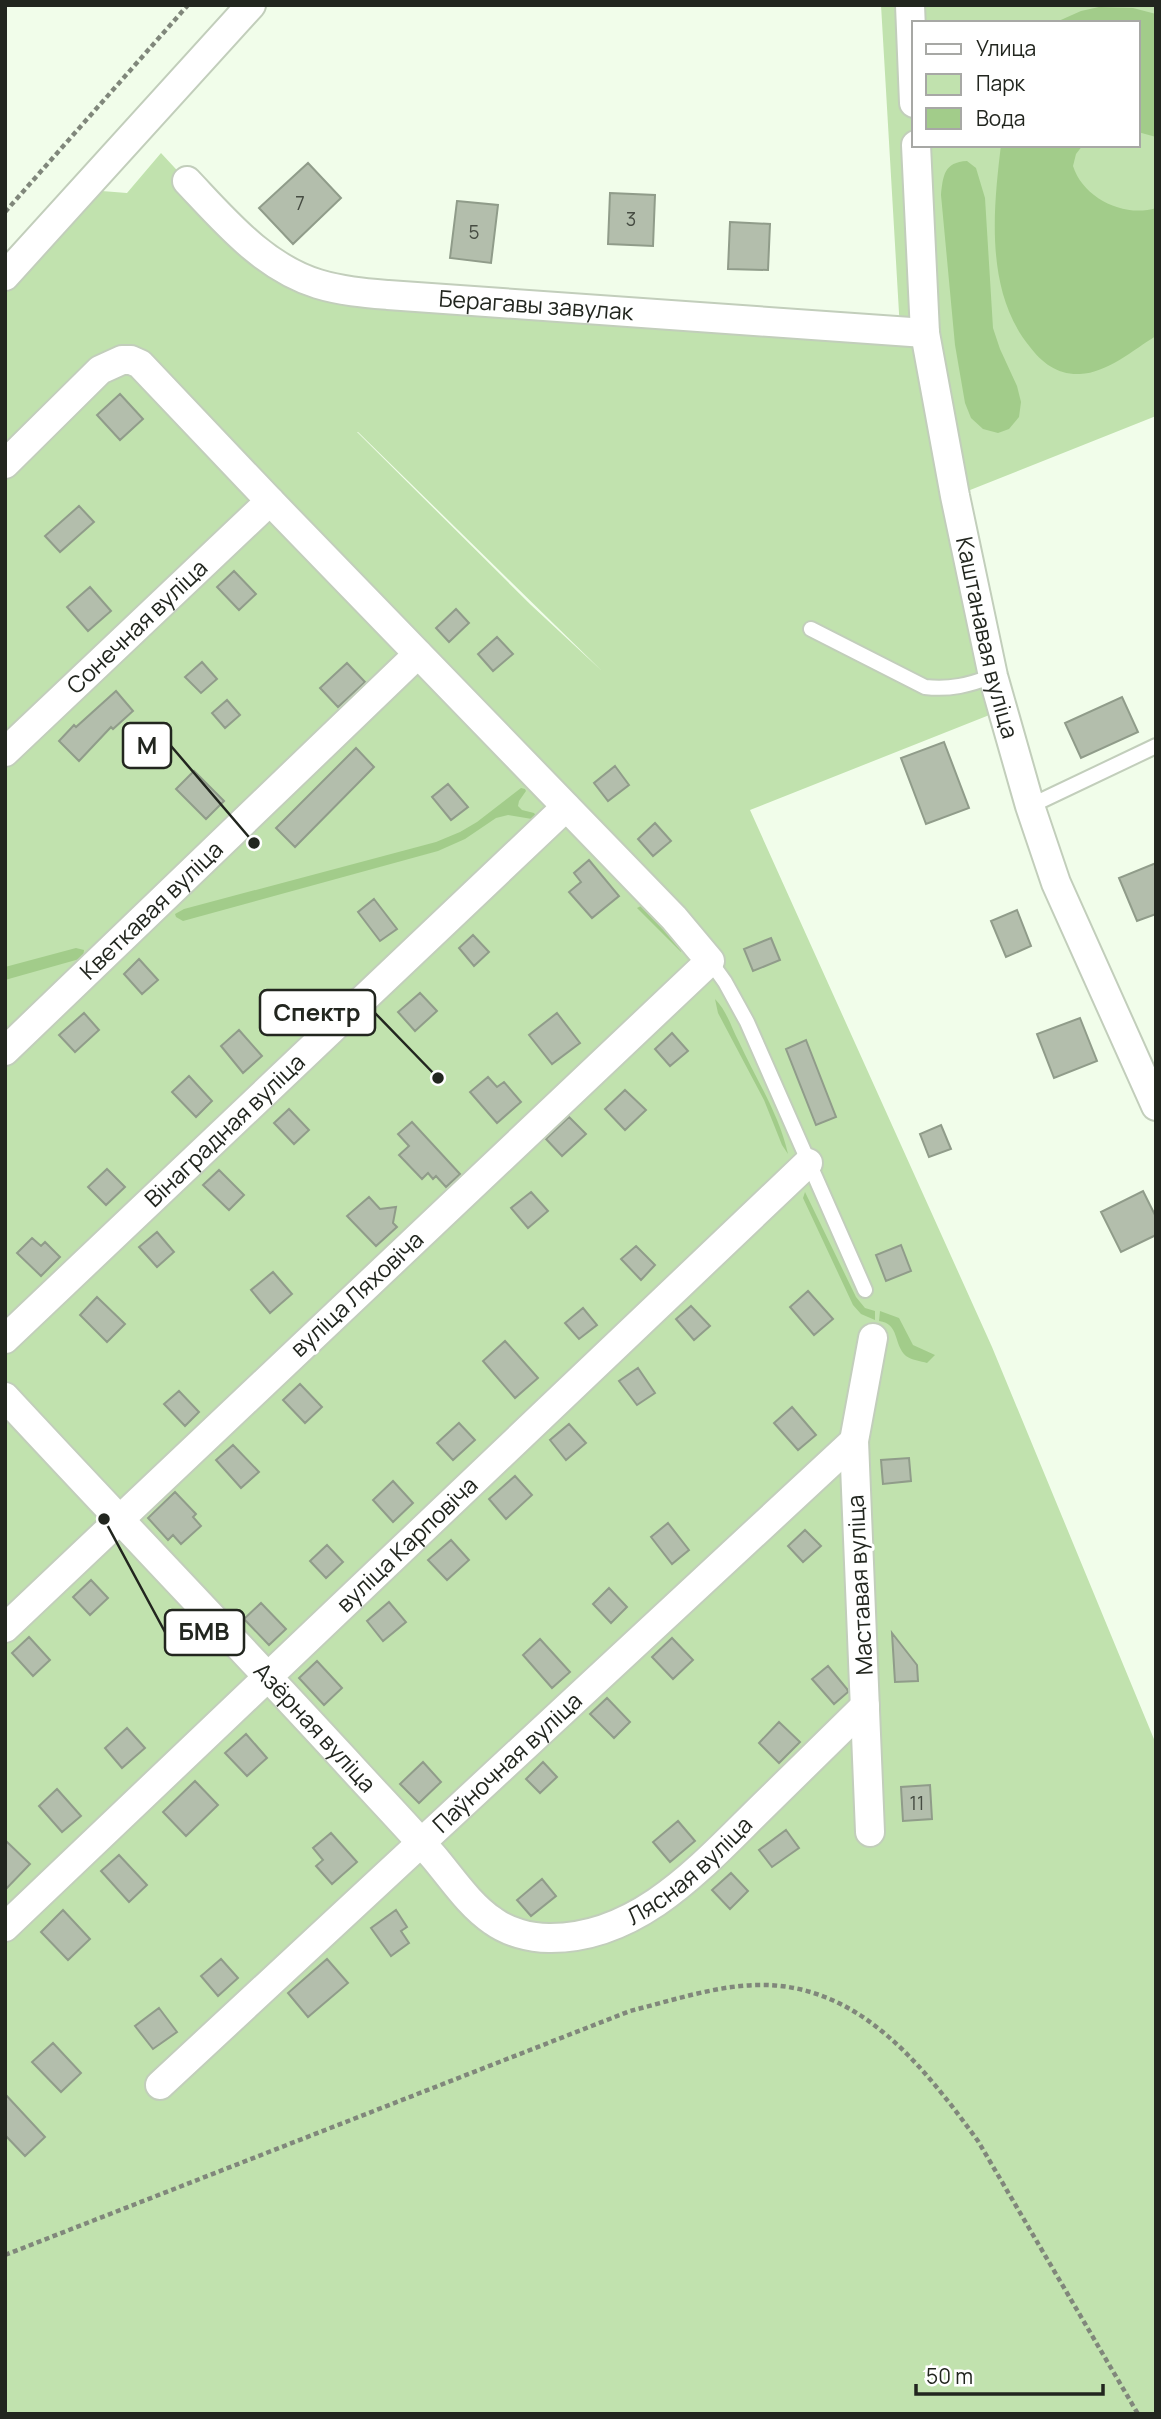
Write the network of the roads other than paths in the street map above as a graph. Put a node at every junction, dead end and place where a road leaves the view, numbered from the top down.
1 (251, 5) edge
2 (910, 5) edge
3 (912, 54) edge
4 (916, 147) edge
5 (187, 181) dead end
6 (5, 276) edge
7 (925, 332) junction
8 (5, 464) edge
9 (270, 501) junction
10 (811, 629) dead end
11 (418, 654) junction
12 (993, 676) junction
13 (1156, 746) edge
14 (5, 752) edge
15 (1030, 806) junction
16 (566, 807) junction
17 (710, 961) junction
18 (5, 1051) edge
19 (1156, 1106) edge
20 (808, 1163) junction
21 (865, 1290) dead end
22 (873, 1338) dead end
23 (5, 1339) edge
24 (5, 1398) edge
25 (854, 1441) junction
26 (119, 1520) junction
27 (5, 1628) edge
28 (267, 1675) junction
29 (865, 1706) junction
30 (870, 1832) dead end
31 (421, 1842) junction
32 (478, 1908) joint
33 (5, 1927) edge
34 (160, 2085) dead end

1 - 6 street
2 - 3 street
4 - 7 street, Каштанавая вуліца
5 - 7 street, Берагавы завулак
7 - 12 street, Каштанавая вуліца
8 - 9 street
9 - 11 street
9 - 14 street, Сонечная вуліца
10 - 12 lane
11 - 16 street
11 - 18 street, Кветкавая вуліца
12 - 15 street, Каштанавая вуліца
13 - 15 lane
15 - 19 street, Каштанавая вуліца
16 - 17 street
16 - 23 street, Вінаградная вуліца
17 - 20 lane
17 - 26 street, вуліца Ляховіча
20 - 21 lane
20 - 28 street, вуліца Карповіча
22 - 25 street, Маставая вуліца
24 - 26 street, Азёрная вуліца
25 - 29 street, Маставая вуліца
25 - 31 street, Паўночная вуліца
26 - 27 street, вуліца Ляховіча
26 - 28 street, Азёрная вуліца
28 - 31 street, Азёрная вуліца
28 - 33 street, вуліца Карповіча
29 - 30 street, Маставая вуліца
29 - 32 street, Лясная вуліца
31 - 32 street, Азёрная вуліца
31 - 34 street, Паўночная вуліца

